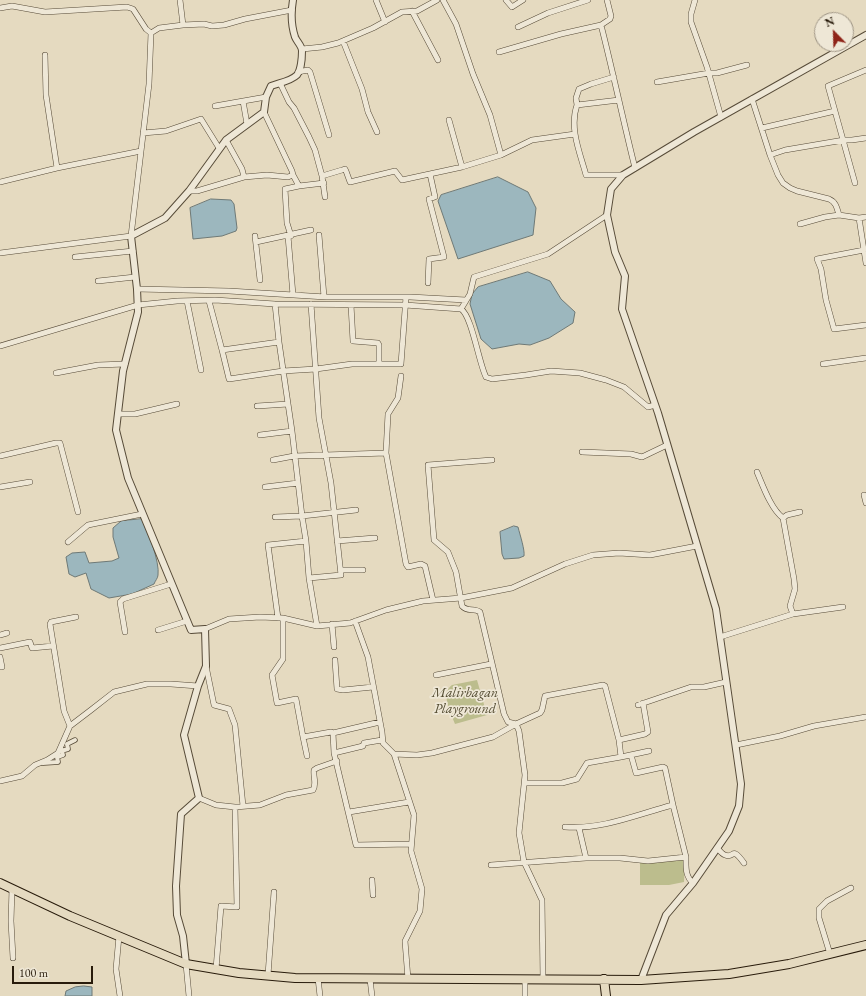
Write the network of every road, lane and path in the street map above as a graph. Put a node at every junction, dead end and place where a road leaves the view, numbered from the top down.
1 (180, 0) edge
2 (293, 0) edge
3 (376, 0) edge
4 (437, 0) edge
5 (443, 0) edge
6 (506, 0) edge
7 (523, 0) edge
8 (588, 0) edge
9 (607, 0) edge
10 (695, 0) edge
11 (0, 8) edge
12 (292, 10) junction
13 (412, 11) junction
14 (385, 22) junction
15 (183, 24) junction
16 (601, 25) junction
17 (518, 27) dead end
18 (151, 32) junction
19 (866, 36) edge
20 (343, 41) junction
21 (302, 49) junction
22 (499, 52) dead end
23 (45, 55) dead end
24 (438, 60) dead end
25 (747, 65) dead end
26 (866, 70) edge
27 (298, 72) junction
28 (709, 73) junction
29 (614, 77) junction
30 (657, 82) dead end
31 (280, 83) junction
32 (266, 97) junction
33 (752, 99) junction
34 (619, 100) junction
35 (243, 101) junction
36 (577, 105) junction
37 (215, 106) dead end
38 (835, 111) junction
39 (264, 112) junction
40 (721, 117) junction
41 (449, 120) dead end
42 (247, 124) junction
43 (762, 128) junction
44 (377, 132) dead end
45 (143, 133) junction
46 (575, 134) junction
47 (329, 135) dead end
48 (866, 138) edge
49 (226, 140) junction
50 (844, 140) junction
51 (219, 148) junction
52 (141, 151) junction
53 (501, 155) junction
54 (770, 155) junction
55 (462, 167) junction
56 (57, 168) junction
57 (635, 168) junction
58 (430, 174) junction
59 (293, 175) junction
60 (623, 175) junction
61 (322, 176) junction
62 (244, 177) junction
63 (0, 182) edge
64 (324, 183) junction
65 (855, 183) dead end
66 (299, 186) junction
67 (189, 191) junction
68 (325, 197) dead end
69 (607, 215) junction
70 (839, 215) junction
71 (866, 217) edge
72 (859, 218) junction
73 (800, 224) dead end
74 (311, 230) dead end
75 (319, 235) dead end
76 (131, 236) junction
77 (254, 236) dead end
78 (289, 236) junction
79 (256, 242) junction
80 (864, 250) junction
81 (133, 251) junction
82 (0, 252) edge
83 (75, 257) dead end
84 (866, 263) edge
85 (135, 276) junction
86 (260, 280) dead end
87 (98, 281) dead end
88 (428, 283) dead end
89 (137, 289) junction
90 (293, 295) junction
91 (406, 296) junction
92 (324, 297) junction
93 (209, 300) junction
94 (466, 300) junction
95 (187, 301) junction
96 (275, 304) junction
97 (312, 304) junction
98 (138, 305) junction
99 (351, 305) junction
100 (405, 305) junction
101 (461, 309) junction
102 (866, 325) edge
103 (279, 342) junction
104 (0, 346) edge
105 (222, 350) junction
106 (866, 358) edge
107 (124, 364) junction
108 (379, 364) junction
109 (823, 364) dead end
110 (316, 369) junction
111 (201, 370) dead end
112 (283, 371) junction
113 (56, 373) dead end
114 (401, 376) dead end
115 (177, 404) dead end
116 (288, 404) junction
117 (655, 405) junction
118 (257, 406) dead end
119 (118, 414) junction
120 (292, 431) junction
121 (260, 435) dead end
122 (667, 445) junction
123 (582, 452) dead end
124 (386, 453) junction
125 (325, 454) junction
126 (0, 456) edge
127 (294, 456) junction
128 (273, 460) dead end
129 (492, 460) dead end
130 (757, 472) dead end
131 (30, 482) dead end
132 (298, 483) junction
133 (0, 487) edge
134 (265, 487) dead end
135 (864, 495) dead end
136 (866, 503) edge
137 (356, 510) dead end
138 (78, 512) dead end
139 (334, 512) junction
140 (800, 512) dead end
141 (142, 514) junction
142 (302, 516) junction
143 (275, 517) dead end
144 (783, 518) junction
145 (375, 538) dead end
146 (306, 541) junction
147 (337, 541) junction
148 (68, 542) dead end
149 (697, 546) junction
150 (340, 570) junction
151 (363, 570) dead end
152 (309, 578) junction
153 (171, 584) junction
154 (461, 598) junction
155 (433, 600) junction
156 (843, 607) dead end
157 (793, 614) junction
158 (76, 617) dead end
159 (281, 618) junction
160 (187, 621) junction
161 (355, 622) junction
162 (332, 624) junction
163 (317, 626) junction
164 (205, 629) junction
165 (158, 630) dead end
166 (125, 632) dead end
167 (7, 633) dead end
168 (0, 635) edge
169 (720, 637) junction
170 (53, 646) junction
171 (334, 647) dead end
172 (0, 648) edge
173 (0, 657) edge
174 (335, 660) dead end
175 (491, 664) junction
176 (206, 666) junction
177 (0, 667) edge
178 (436, 675) dead end
179 (726, 682) junction
180 (198, 686) junction
181 (373, 687) junction
182 (866, 717) edge
183 (380, 722) junction
184 (516, 724) junction
185 (70, 726) junction
186 (333, 733) junction
187 (303, 737) junction
188 (75, 740) dead end
189 (382, 740) junction
190 (619, 740) junction
191 (736, 745) junction
192 (61, 749) junction
193 (649, 751) dead end
194 (334, 753) junction
195 (394, 754) junction
196 (630, 755) junction
197 (307, 756) dead end
198 (621, 757) junction
199 (337, 761) junction
200 (39, 763) junction
201 (0, 781) edge
202 (525, 783) junction
203 (199, 798) junction
204 (409, 802) junction
205 (673, 805) junction
206 (243, 806) junction
207 (235, 807) junction
208 (349, 812) junction
209 (565, 827) dead end
210 (579, 828) junction
211 (411, 844) junction
212 (717, 848) junction
213 (686, 857) junction
214 (586, 858) junction
215 (524, 862) junction
216 (744, 863) dead end
217 (491, 865) dead end
218 (372, 880) dead end
219 (0, 883) edge
220 (693, 883) junction
221 (851, 888) dead end
222 (12, 889) junction
223 (274, 892) dead end
224 (373, 895) dead end
225 (119, 936) junction
226 (866, 945) edge
227 (830, 954) junction
228 (13, 958) dead end
229 (186, 964) junction
230 (216, 969) junction
231 (268, 976) junction
232 (318, 978) junction
233 (370, 978) junction
234 (408, 979) junction
235 (525, 979) junction
236 (543, 979) junction
237 (604, 979) junction
238 (641, 980) junction
239 (120, 996) edge
240 (189, 996) edge
241 (320, 996) edge
242 (372, 996) edge
243 (525, 996) edge
244 (606, 996) edge

1 - 15 street
2 - 12 street
3 - 14 street
4 - 13 street
5 - 53 street
6 - 7 street
8 - 17 street
9 - 16 street
10 - 28 street
11 - 18 street
12 - 15 street
12 - 21 street
13 - 14 street
13 - 24 street
14 - 20 street
15 - 18 street
16 - 22 street
16 - 29 street
18 - 45 street
19 - 33 street
20 - 21 street
20 - 44 street
21 - 27 street
23 - 56 street
25 - 28 street
26 - 38 street
27 - 31 street
27 - 47 street
28 - 30 street
28 - 40 street
29 - 34 street
29 - 36 street
31 - 32 street
31 - 61 street
32 - 35 street
32 - 39 street
33 - 40 street
33 - 43 street
34 - 36 street
34 - 57 street
35 - 37 street
35 - 42 street
36 - 46 street
38 - 43 street
38 - 50 street
39 - 42 street
39 - 59 street
40 - 57 street
41 - 55 street
42 - 49 street
43 - 54 street
45 - 51 street
45 - 52 street
46 - 53 street
46 - 60 street
48 - 50 street
49 - 51 street
49 - 62 street
50 - 54 street
50 - 65 street
51 - 67 street
52 - 56 street
52 - 76 street
53 - 55 street
54 - 70 street
55 - 58 street
56 - 63 street
57 - 60 street
58 - 61 street
58 - 88 street
59 - 62 street
59 - 66 street
60 - 69 street
61 - 64 street
62 - 67 street
64 - 66 street
64 - 68 street
66 - 78 street
67 - 76 street
69 - 94 street
69 - 117 street
70 - 72 street
70 - 73 street
71 - 72 street
72 - 80 street
74 - 78 street
75 - 92 street
76 - 81 street
76 - 82 street
77 - 79 street
78 - 79 street
78 - 90 street
79 - 86 street
80 - 84 street
80 - 102 street
81 - 83 street
81 - 85 street
85 - 87 street
85 - 89 street
89 - 90 street
89 - 98 street
90 - 92 street
91 - 92 street
91 - 94 street
91 - 100 street
93 - 95 street
93 - 96 street
93 - 105 street
94 - 101 street
95 - 98 street
95 - 111 street
96 - 97 street
96 - 103 street
97 - 99 street
97 - 110 street
98 - 104 street
98 - 107 street
99 - 100 street
99 - 108 street
100 - 101 street
100 - 108 street
101 - 117 street
103 - 105 street
103 - 112 street
105 - 112 street
106 - 109 street
107 - 113 street
107 - 119 street
108 - 110 street
110 - 112 street
110 - 125 street
112 - 116 street
114 - 124 street
115 - 119 street
116 - 118 street
116 - 120 street
117 - 122 street
119 - 141 street
120 - 121 street
120 - 127 street
122 - 123 street
122 - 149 street
124 - 125 street
124 - 155 street
125 - 127 street
125 - 139 street
126 - 138 street
127 - 128 street
127 - 132 street
129 - 154 street
130 - 144 street
131 - 133 street
132 - 134 street
132 - 142 street
135 - 136 street
137 - 139 street
139 - 142 street
139 - 147 street
140 - 144 street
141 - 148 street
141 - 153 street
142 - 143 street
142 - 146 street
144 - 157 street
145 - 147 street
146 - 152 street
146 - 159 street
147 - 150 street
149 - 154 street
149 - 169 street
150 - 151 street
150 - 152 street
152 - 163 street
153 - 160 street
153 - 166 street
154 - 155 street
154 - 175 street
155 - 161 street
156 - 157 street
157 - 169 street
158 - 170 street
159 - 163 street
159 - 164 street
159 - 187 street
160 - 164 street
160 - 165 street
161 - 162 street
161 - 181 street
162 - 163 street
162 - 171 street
164 - 176 street
167 - 168 street
169 - 179 street
170 - 172 street
170 - 185 street
173 - 177 street
174 - 181 street
175 - 178 street
175 - 184 street
176 - 180 street
176 - 206 street
179 - 190 street
179 - 191 street
180 - 185 street
180 - 203 street
181 - 183 street
182 - 191 street
183 - 186 street
183 - 189 street
184 - 190 street
184 - 195 street
184 - 202 street
185 - 192 street
186 - 187 street
186 - 194 street
187 - 197 street
188 - 192 street
189 - 194 street
189 - 195 street
190 - 198 street
191 - 212 street
192 - 200 street
192 - 200 street
193 - 196 street
194 - 199 street
195 - 204 street
196 - 198 street
196 - 205 street
198 - 202 street
199 - 206 street
199 - 208 street
200 - 201 street
202 - 215 street
203 - 207 street
203 - 229 street
204 - 208 street
204 - 211 street
205 - 210 street
205 - 213 street
206 - 207 street
207 - 230 street
208 - 211 street
209 - 210 street
210 - 214 street
211 - 234 street
212 - 216 street
212 - 220 street
213 - 214 street
213 - 220 street
214 - 215 street
215 - 217 street
215 - 236 street
218 - 224 street
219 - 222 main road
220 - 238 street
221 - 227 street
222 - 225 main road
222 - 228 street
223 - 231 street
225 - 229 main road
225 - 239 street
226 - 227 main road
227 - 238 main road
229 - 230 main road
229 - 240 street
230 - 231 main road
231 - 232 main road
232 - 233 main road
232 - 241 street
233 - 234 main road
233 - 242 street
234 - 235 main road
235 - 236 main road
235 - 243 street
236 - 237 main road
237 - 238 main road
237 - 244 main road

